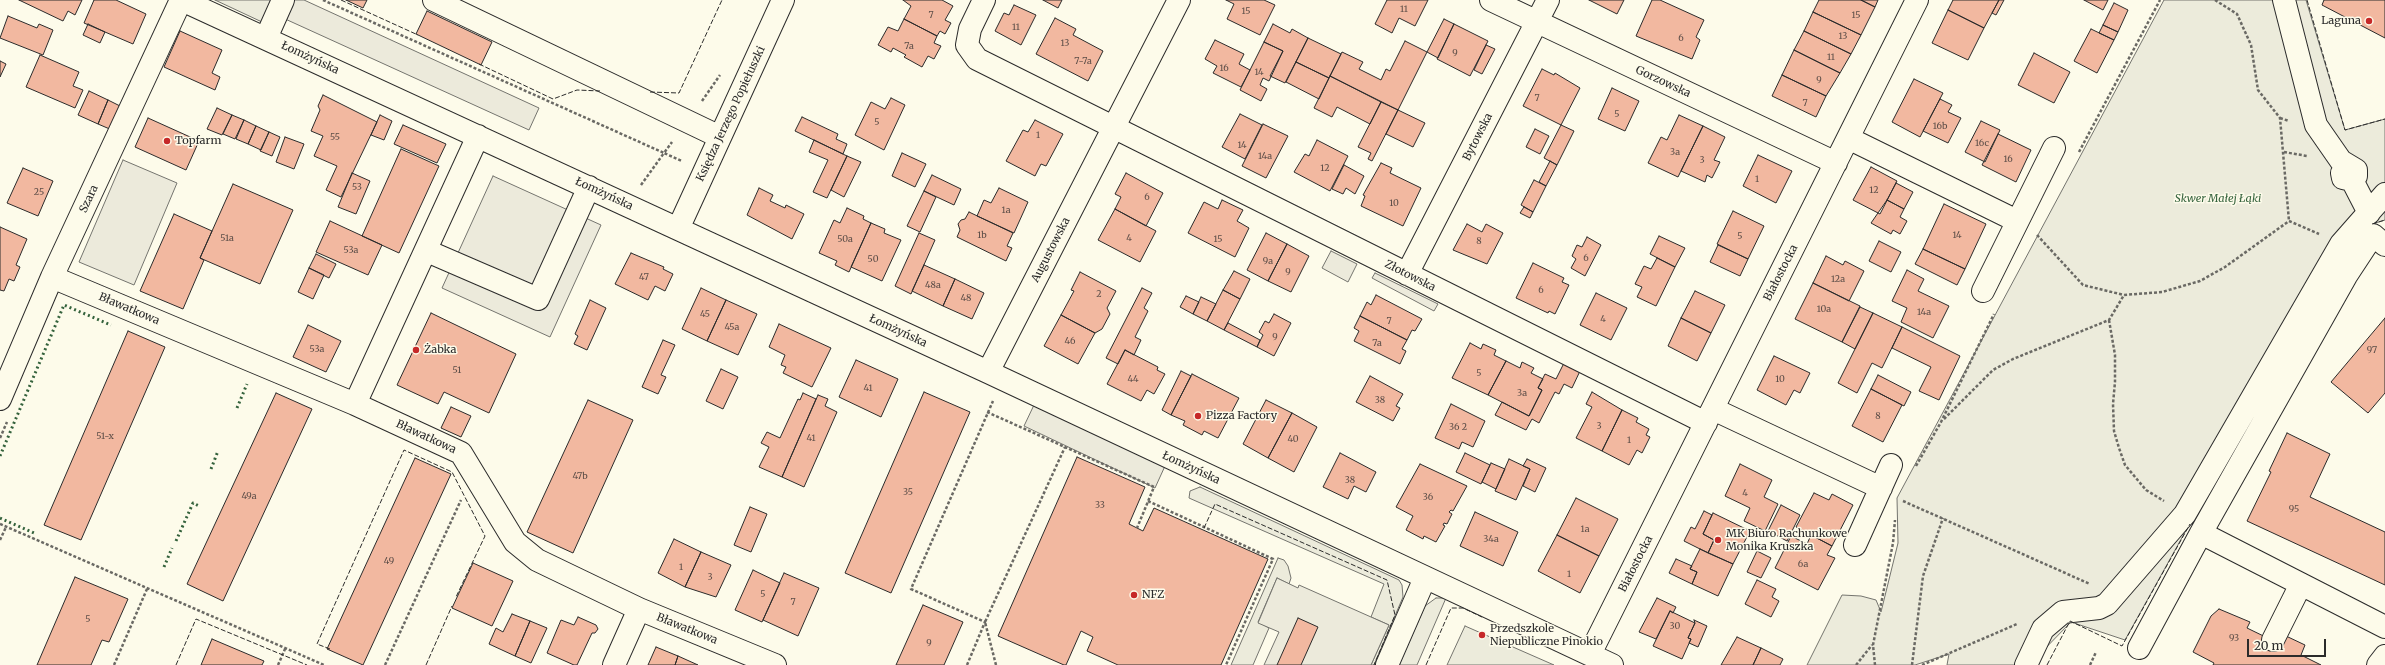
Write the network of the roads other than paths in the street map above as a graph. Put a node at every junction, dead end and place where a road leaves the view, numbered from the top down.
1 (181, 0) edge
2 (283, 0) edge
3 (434, 0) edge
4 (783, 0) edge
5 (984, 0) edge
6 (1179, 0) edge
7 (1491, 0) edge
8 (1548, 0) edge
9 (1917, 0) edge
10 (2284, 0) edge
11 (1537, 23) junction
12 (266, 38) junction
13 (1114, 128) junction
14 (478, 136) junction
15 (720, 137) junction
16 (1848, 138) junction
17 (2054, 148) dead end
18 (1836, 163) junction
19 (589, 187) junction
20 (2385, 194) edge
21 (2369, 213) junction
22 (2017, 221) junction
23 (678, 228) junction
24 (2385, 245) edge
25 (427, 251) junction
26 (1407, 274) junction
27 (52, 277) junction
28 (1983, 291) dead end
29 (988, 372) junction
30 (0, 399) edge
31 (355, 404) junction
32 (1710, 416) junction
33 (1892, 465) dead end
34 (1889, 493) junction
35 (2201, 533) junction
36 (1855, 545) dead end
37 (1425, 578) junction
38 (2301, 584) junction
39 (639, 609) junction
40 (2385, 627) edge
41 (2273, 640) dead end
42 (2138, 648) dead end
43 (1590, 654) junction
44 (2385, 656) edge
45 (614, 665) edge
46 (775, 665) edge
47 (1387, 665) edge
48 (1612, 665) edge
49 (2026, 665) edge
50 (2378, 665) edge

1 - 12 street, Łomżyńska
1 - 27 street, Szara
2 - 12 street
3 - 15 street
4 - 15 street, Księdza Jerzego Popiełuszki
5 - 13 street
6 - 13 street, Augustowska
7 - 11 street, Gorzowska
8 - 11 street, Bytowska
9 - 16 street, Białostocka
10 - 21 street
11 - 18 street, Gorzowska
11 - 26 street, Bytowska
12 - 14 street, Łomżyńska
13 - 26 street, Złotowska
13 - 29 street, Augustowska
14 - 19 street, Łomżyńska
14 - 25 street
15 - 23 street, Księdza Jerzego Popiełuszki
16 - 18 street, Białostocka
16 - 22 street
17 - 22 street
18 - 32 street, Białostocka
19 - 23 street, Łomżyńska
19 - 25 street
20 - 21 street
21 - 49 street
22 - 28 street
23 - 29 street, Łomżyńska
24 - 35 street
25 - 31 street
26 - 32 street, Złotowska
27 - 30 street, Szara
27 - 31 street, Bławatkowa
29 - 37 street, Łomżyńska
31 - 39 street, Bławatkowa
32 - 34 street
32 - 43 street, Białostocka
33 - 34 street
34 - 36 street
35 - 38 street
35 - 42 street
37 - 43 street, Łomżyńska
37 - 47 street
38 - 40 street
38 - 41 street
39 - 45 street
39 - 46 street, Bławatkowa
43 - 48 street, Łomżyńska
44 - 50 street

